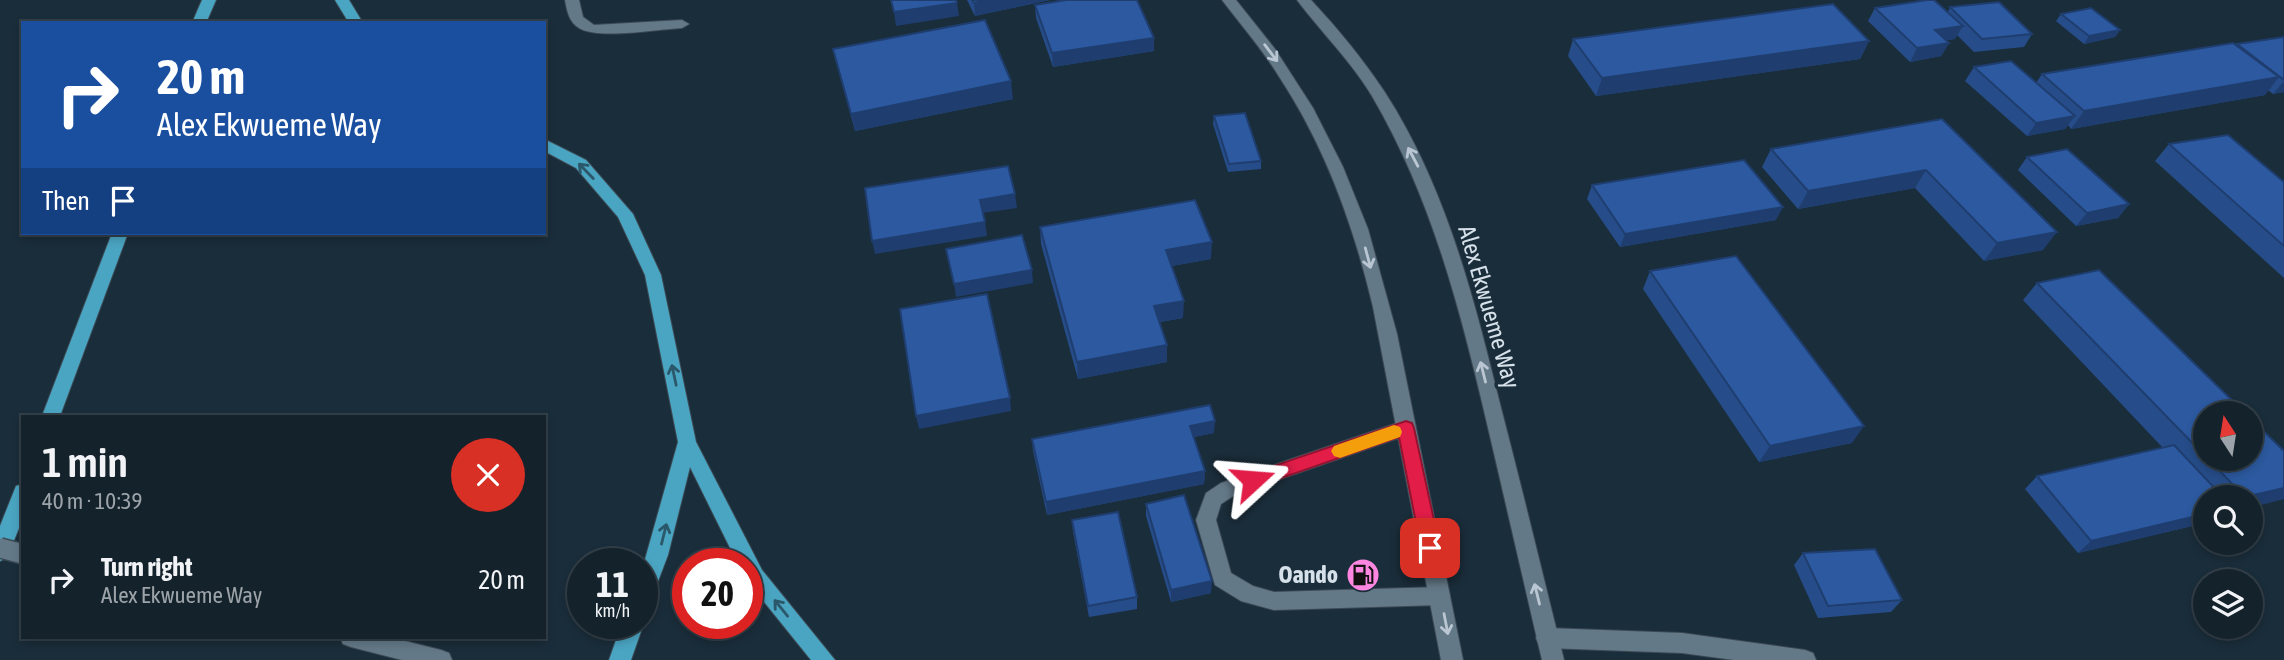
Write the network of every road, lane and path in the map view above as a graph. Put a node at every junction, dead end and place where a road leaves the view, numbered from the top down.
1 (209, 0) edge
2 (342, 0) edge
3 (572, 0) edge
4 (1228, 0) edge
5 (1304, 0) edge
6 (200, 21) edge
7 (355, 21) edge
8 (682, 24) dead end
9 (546, 145) edge
10 (119, 235) edge
11 (51, 415) edge
12 (1406, 428) junction
13 (687, 442) junction
14 (21, 497) edge
15 (0, 550) edge
16 (21, 554) edge
17 (658, 555) edge
18 (1440, 596) junction
19 (1547, 638) junction
20 (359, 639) edge
21 (627, 639) edge
22 (441, 660) edge
23 (620, 660) edge
24 (824, 660) edge
25 (1452, 660) edge
26 (1553, 660) edge
27 (1805, 660) edge

1 - 6 main road
2 - 7 main road
3 - 8 street
4 -> 12 street
19 -> 5 street, Alex Ekwueme Way
13 -> 9 main road
10 - 11 main road
12 - 18 street
12 - 18 street
17 -> 13 main road
24 -> 13 main road
14 - 15 main road
15 - 16 street, bridge
18 -> 25 street
19 - 26 street, Alex Ekwueme Way
19 - 27 street
20 - 22 street
21 - 23 main road

